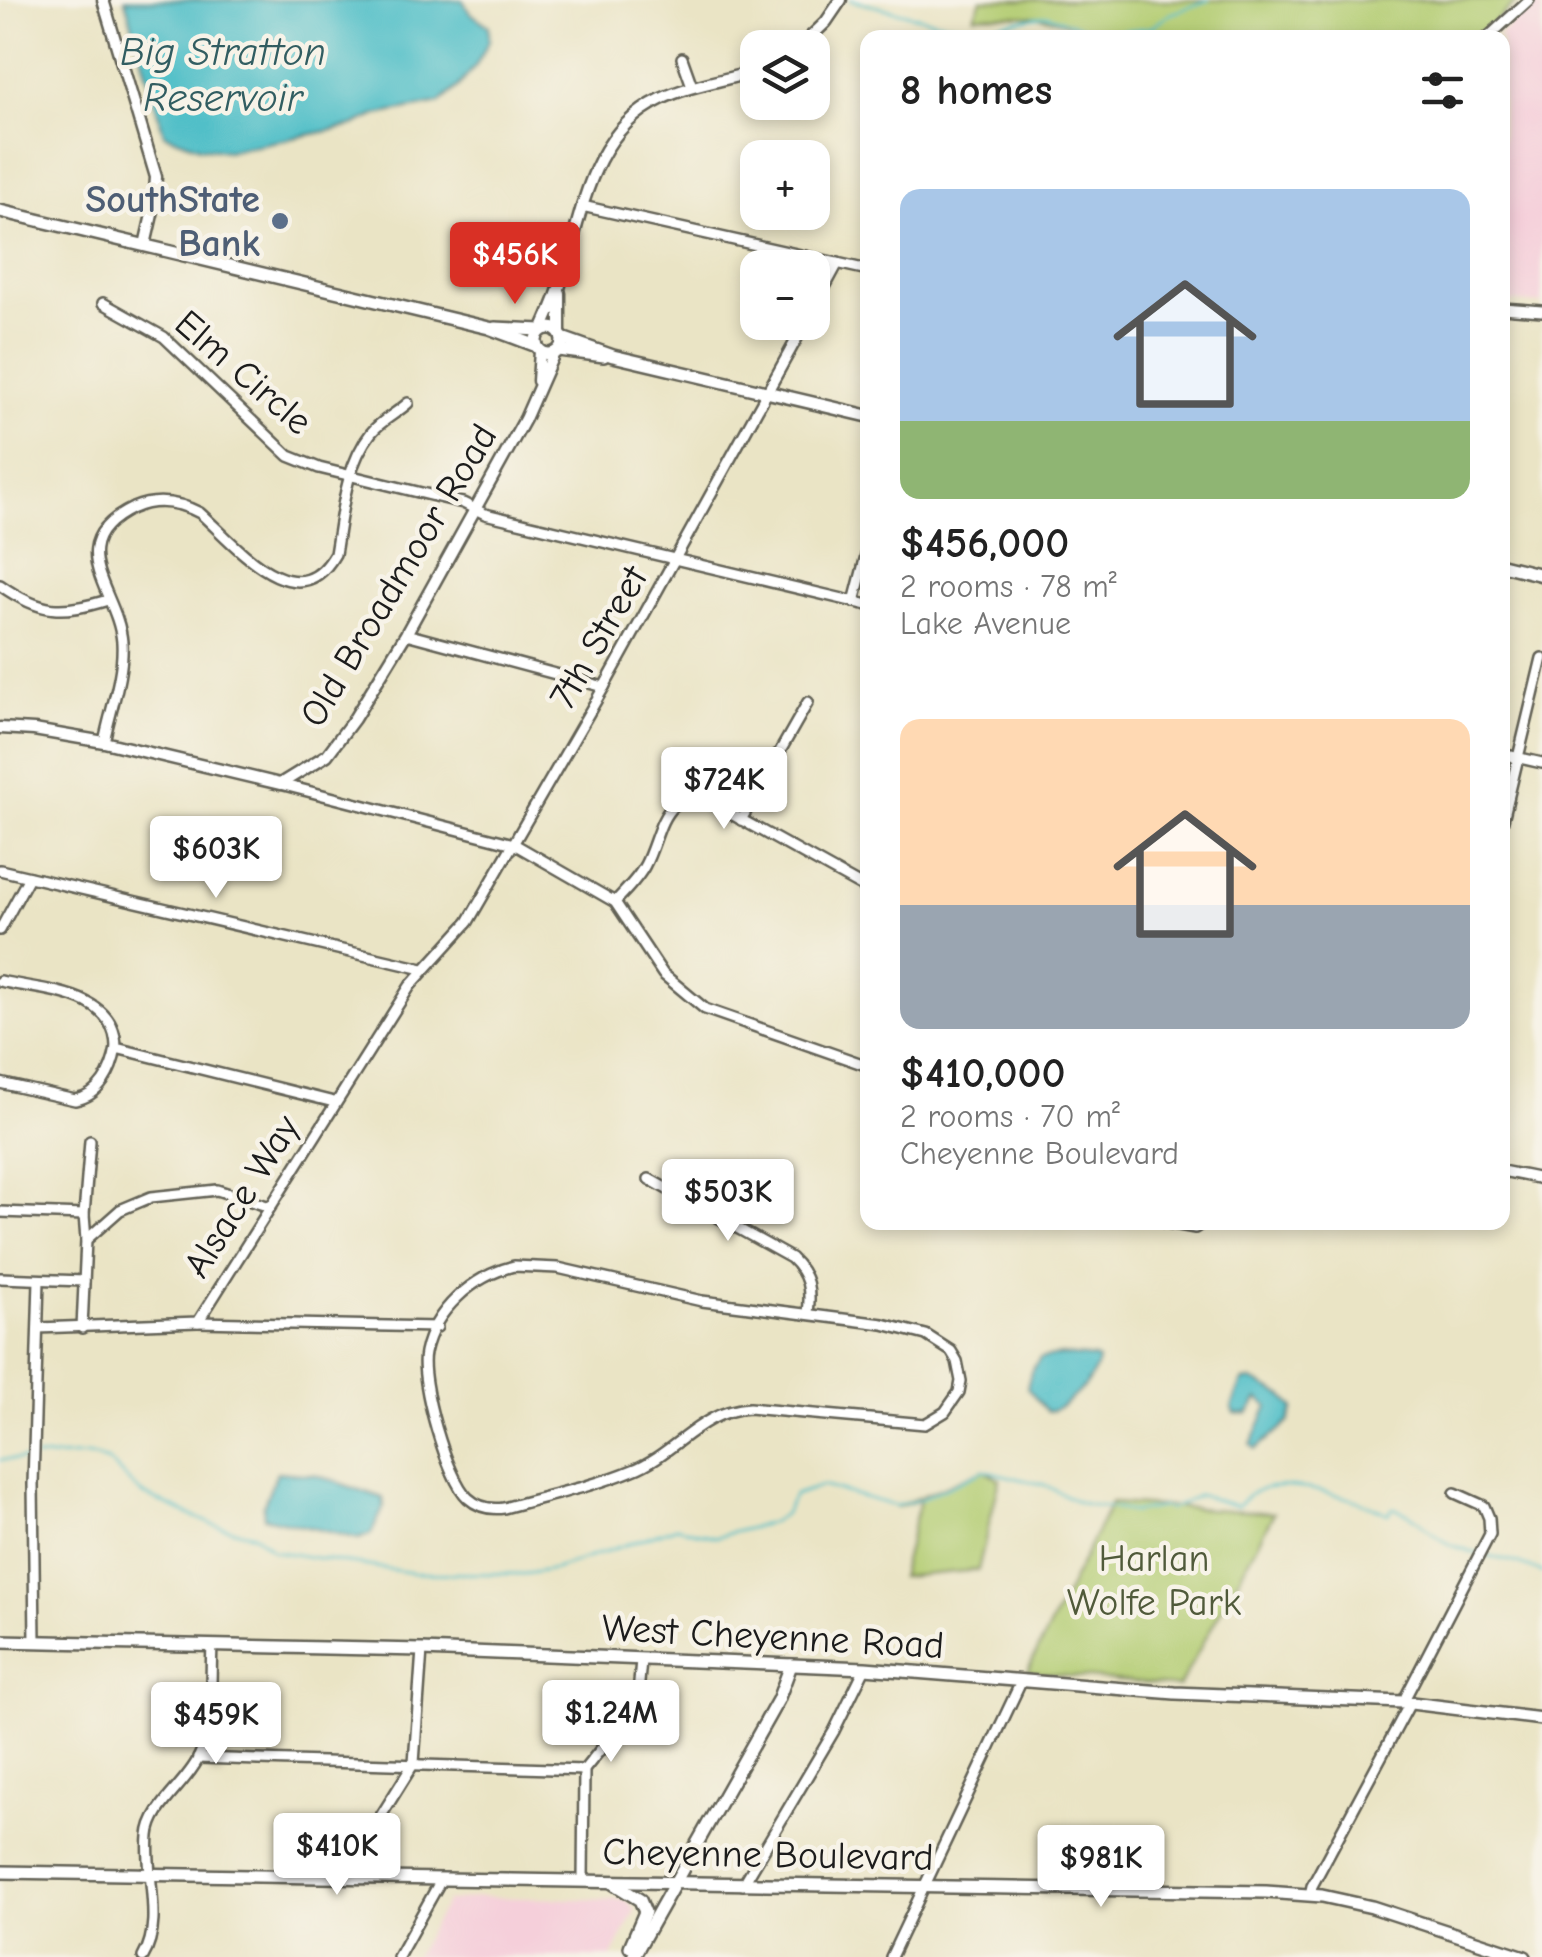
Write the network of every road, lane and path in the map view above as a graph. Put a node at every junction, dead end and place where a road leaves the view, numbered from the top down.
1 (103, 0) edge
2 (1529, 0) edge
3 (838, 5) edge
4 (815, 30) edge
5 (1496, 30) edge
6 (682, 58) dead end
7 (740, 74) edge
8 (692, 86) junction
9 (582, 206) junction
10 (0, 211) edge
11 (145, 245) junction
12 (838, 263) junction
13 (860, 268) edge
14 (830, 278) edge
15 (560, 288) junction
16 (102, 304) dead end
17 (1510, 309) edge
18 (1542, 311) edge
19 (489, 328) junction
20 (542, 329) junction
21 (796, 340) edge
22 (559, 343) junction
23 (539, 348) junction
24 (538, 387) junction
25 (768, 394) junction
26 (408, 403) dead end
27 (860, 414) edge
28 (350, 475) junction
29 (473, 509) junction
30 (676, 560) junction
31 (1510, 568) edge
32 (1542, 575) edge
33 (860, 579) edge
34 (0, 586) edge
35 (108, 600) junction
36 (854, 602) junction
37 (860, 603) edge
38 (406, 634) junction
39 (1542, 658) edge
40 (604, 687) junction
41 (808, 702) dead end
42 (0, 728) edge
43 (104, 742) junction
44 (1510, 756) edge
45 (1518, 758) junction
46 (1542, 764) edge
47 (280, 784) junction
48 (1510, 791) edge
49 (741, 820) junction
50 (514, 844) junction
51 (0, 870) edge
52 (29, 877) junction
53 (860, 886) edge
54 (615, 902) junction
55 (0, 930) edge
56 (423, 968) junction
57 (0, 981) edge
58 (116, 1048) junction
59 (860, 1063) edge
60 (0, 1084) edge
61 (334, 1102) junction
62 (90, 1141) dead end
63 (1510, 1173) edge
64 (649, 1179) dead end
65 (1542, 1179) edge
66 (270, 1207) junction
67 (0, 1212) edge
68 (84, 1216) junction
69 (86, 1240) junction
70 (0, 1278) edge
71 (39, 1280) junction
72 (84, 1281) junction
73 (808, 1313) junction
74 (198, 1322) junction
75 (437, 1327) junction
76 (38, 1328) junction
77 (82, 1328) junction
78 (1455, 1494) dead end
79 (0, 1641) edge
80 (34, 1641) junction
81 (212, 1646) junction
82 (422, 1650) junction
83 (641, 1660) junction
84 (791, 1666) junction
85 (866, 1668) junction
86 (1020, 1682) junction
87 (1406, 1702) junction
88 (1542, 1719) edge
89 (198, 1758) junction
90 (414, 1764) junction
91 (584, 1770) junction
92 (0, 1872) edge
93 (150, 1874) junction
94 (370, 1878) junction
95 (441, 1880) junction
96 (582, 1882) junction
97 (610, 1882) junction
98 (674, 1883) junction
99 (743, 1885) junction
100 (924, 1886) junction
101 (1310, 1895) junction
102 (143, 1957) edge
103 (398, 1957) edge
104 (630, 1957) edge
105 (892, 1957) edge
106 (1525, 1957) edge

1 - 11 street
2 - 5 street
3 - 4 street
6 - 8 street
7 - 8 street, Old Broadmoor Road
8 - 9 street, Old Broadmoor Road
9 - 12 street
9 - 15 street, Old Broadmoor Road
10 - 11 main road
11 - 19 main road
12 - 13 street
12 - 14 street
15 - 20 street, Old Broadmoor Road
15 - 22 street, Old Broadmoor Road
16 - 28 street, Elm Circle
17 - 18 street
19 - 20 main road
19 - 23 main road
20 - 22 main road
20 - 23 main road
21 - 25 street, 7th Street
22 - 23 main road
22 - 24 street, Old Broadmoor Road
22 - 25 main road
23 - 24 street, Old Broadmoor Road
24 - 29 street, Old Broadmoor Road
25 - 27 main road
25 - 30 street, 7th Street
26 - 28 street
28 - 29 street, Elm Circle
28 - 35 street
29 - 30 street, Elm Circle
29 - 38 street, Old Broadmoor Road
30 - 36 street, Elm Circle
30 - 40 street, 7th Street
31 - 32 main road
33 - 36 street
34 - 35 street
35 - 43 street
36 - 37 street, Elm Circle
38 - 40 street
38 - 47 street, Old Broadmoor Road
39 - 45 street
40 - 50 street, 7th Street
41 - 49 street
42 - 43 street
43 - 47 street
44 - 45 street
45 - 46 street
45 - 48 street
47 - 50 street
49 - 53 street
49 - 54 street
50 - 54 street
50 - 56 street, 7th Street
51 - 52 street
52 - 55 street
52 - 56 street
54 - 59 street
56 - 61 street, Alsace Way
57 - 58 street
58 - 60 street
58 - 61 street
61 - 66 street, Alsace Way
62 - 68 street
63 - 65 street
64 - 73 street
66 - 69 street
66 - 74 street, Alsace Way
67 - 68 street
68 - 69 street
69 - 72 street
70 - 71 street
71 - 72 street
71 - 76 street
72 - 77 street
73 - 75 street
73 - 75 street
74 - 75 street
74 - 77 street, Alsace Way
76 - 77 street, Alsace Way
76 - 80 street
78 - 87 street
79 - 80 main road, West Cheyenne Road
80 - 81 main road, West Cheyenne Road
81 - 82 main road, West Cheyenne Road
81 - 89 street
82 - 83 main road, West Cheyenne Road
82 - 90 street
83 - 84 main road, West Cheyenne Road
83 - 91 street
84 - 85 main road, West Cheyenne Road
84 - 98 main road
85 - 86 main road, West Cheyenne Road
85 - 99 street
86 - 87 main road, West Cheyenne Road
86 - 100 street
87 - 88 main road, West Cheyenne Road
87 - 101 street
89 - 90 street
89 - 93 street
90 - 91 street
90 - 94 street
91 - 96 street
92 - 93 main road, Cheyenne Boulevard
93 - 94 main road, Cheyenne Boulevard
93 - 102 street
94 - 95 main road, Cheyenne Boulevard
95 - 96 main road, Cheyenne Boulevard
95 - 103 street
96 - 97 main road, Cheyenne Boulevard
97 - 98 main road, Cheyenne Boulevard
97 - 104 main road
98 - 99 main road, Cheyenne Boulevard
98 - 104 main road
99 - 100 main road, Cheyenne Boulevard
100 - 101 main road, Cheyenne Boulevard
100 - 105 street
101 - 106 main road, Cheyenne Boulevard

